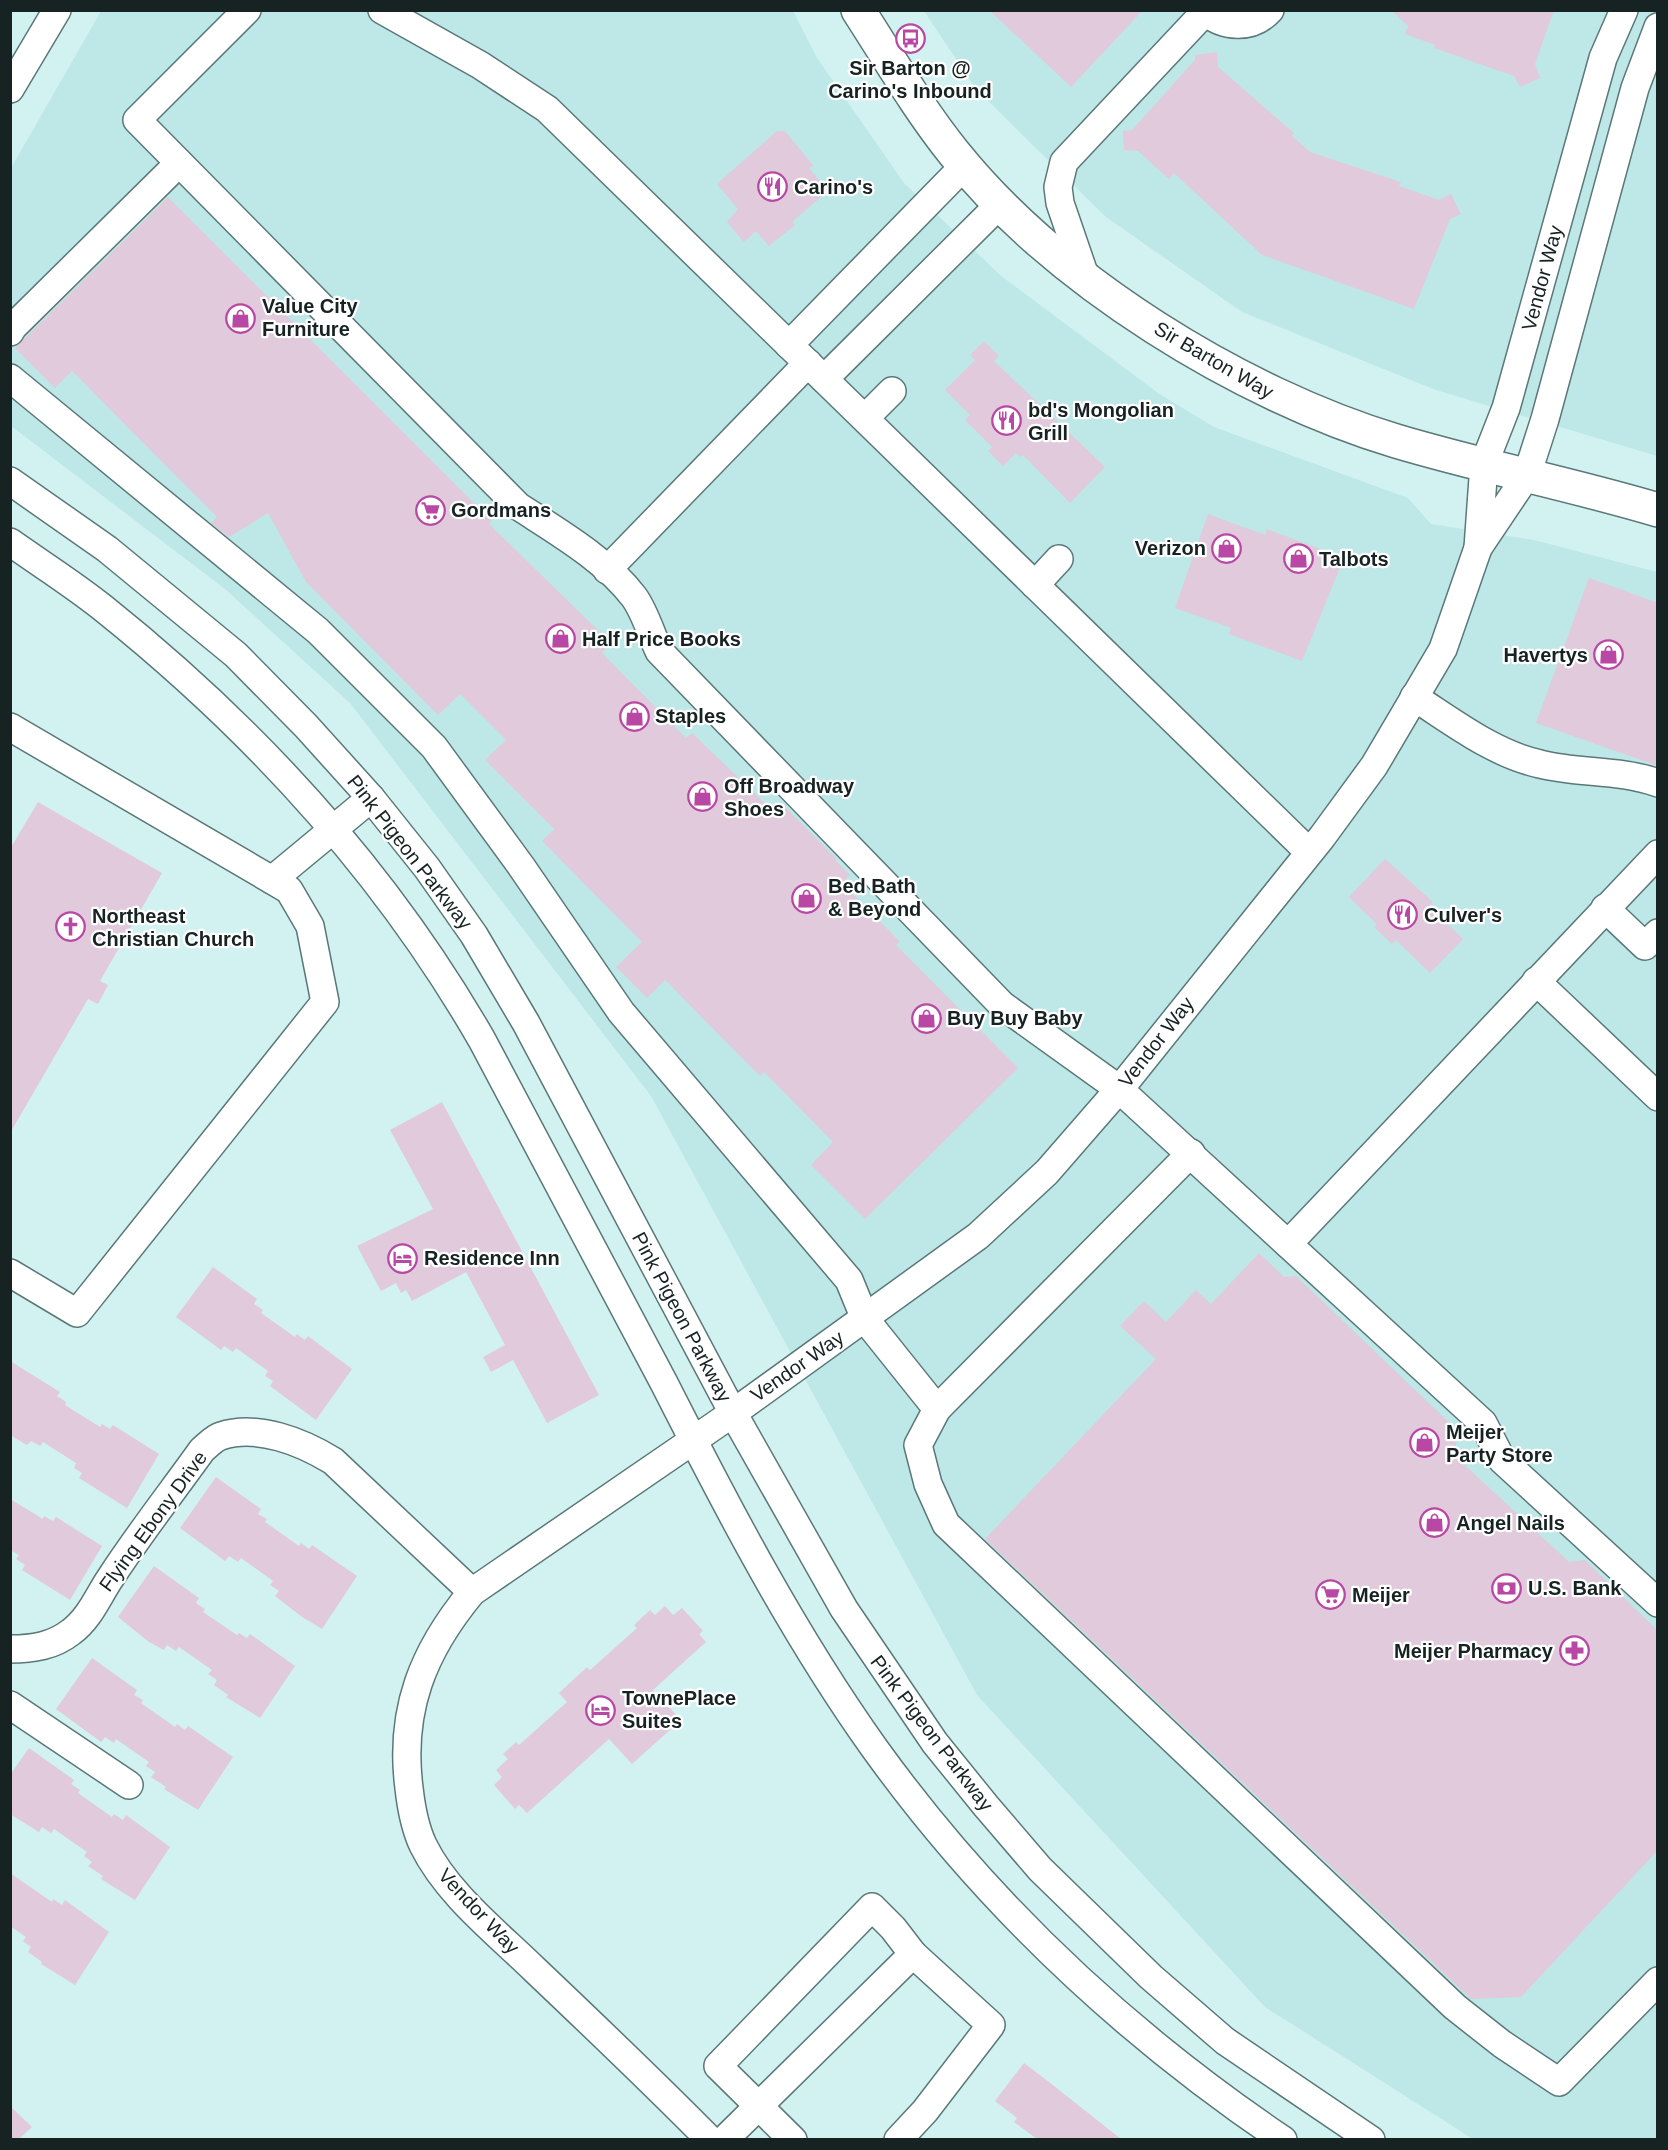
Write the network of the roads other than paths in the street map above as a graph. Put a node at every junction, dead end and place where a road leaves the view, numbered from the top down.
1 (57, 10) edge
2 (247, 10) edge
3 (382, 10) edge
4 (858, 10) edge
5 (1270, 10) edge
6 (1624, 10) edge
7 (1204, 11) edge
8 (1658, 27) edge
9 (10, 89) edge
10 (179, 162) junction
11 (965, 165) junction
12 (1001, 203) junction
13 (1086, 279) junction
14 (10, 332) edge
15 (807, 362) junction
16 (10, 378) edge
17 (892, 391) dead end
18 (865, 418) junction
19 (1484, 464) junction
20 (1527, 475) junction
21 (10, 481) edge
22 (1658, 510) edge
23 (10, 542) edge
24 (1478, 548) junction
25 (1059, 559) dead end
26 (607, 570) junction
27 (1035, 585) junction
28 (1414, 697) junction
29 (10, 727) edge
30 (1658, 783) edge
31 (371, 798) junction
32 (332, 829) junction
33 (1310, 852) junction
34 (1658, 854) edge
35 (272, 880) junction
36 (1605, 908) junction
37 (1653, 946) edge
38 (1536, 981) junction
39 (1119, 1089) junction
40 (1658, 1097) edge
41 (1191, 1153) junction
42 (1288, 1244) junction
43 (10, 1273) edge
44 (865, 1319) junction
45 (937, 1409) junction
46 (733, 1413) junction
47 (693, 1441) junction
48 (472, 1592) junction
49 (1658, 1603) edge
50 (10, 1649) edge
51 (10, 1705) edge
52 (129, 1785) dead end
53 (913, 1954) junction
54 (1658, 1981) edge
55 (758, 2108) junction
56 (710, 2139) edge
57 (724, 2139) edge
58 (793, 2139) edge
59 (898, 2139) edge
60 (1283, 2139) edge
61 (1371, 2139) edge

1 - 9 street
2 - 10 street
3 - 15 street
4 - 11 main road, Sir Barton Way
5 - 7 street
6 - 19 street, Vendor Way
7 - 13 street
8 - 20 street, Vendor Way
10 - 14 street
10 - 26 street
11 - 12 main road, Sir Barton Way
11 - 15 street
12 - 13 main road, Sir Barton Way
12 - 15 street
13 - 19 main road, Sir Barton Way
15 - 18 street
15 - 26 street
16 - 44 street
17 - 18 street
18 - 27 street
19 - 20 main road, Sir Barton Way
19 - 24 street, Vendor Way
20 - 22 main road, Sir Barton Way
20 - 24 street, Vendor Way
21 - 31 street, Pink Pigeon Parkway
23 - 32 street
24 - 28 street, Vendor Way
25 - 27 street
26 - 39 street
27 - 33 street
28 - 30 street
28 - 33 street, Vendor Way
29 - 35 street
31 - 32 street
31 - 46 street, Pink Pigeon Parkway
32 - 35 street
32 - 47 street
33 - 39 street, Vendor Way
34 - 36 street
35 - 43 street
36 - 37 street
36 - 38 street
38 - 40 street
38 - 42 street
39 - 41 street
39 - 44 street, Vendor Way
41 - 42 street
41 - 45 street
42 - 49 street
44 - 45 street
44 - 46 street, Vendor Way
45 - 54 street
46 - 47 street, Vendor Way
46 - 61 street, Pink Pigeon Parkway
47 - 48 street, Vendor Way
47 - 60 street
48 - 50 street, Flying Ebony Drive
48 - 56 street, Vendor Way
51 - 52 street
53 - 55 street
53 - 55 street
53 - 59 street
55 - 57 street
55 - 58 street

